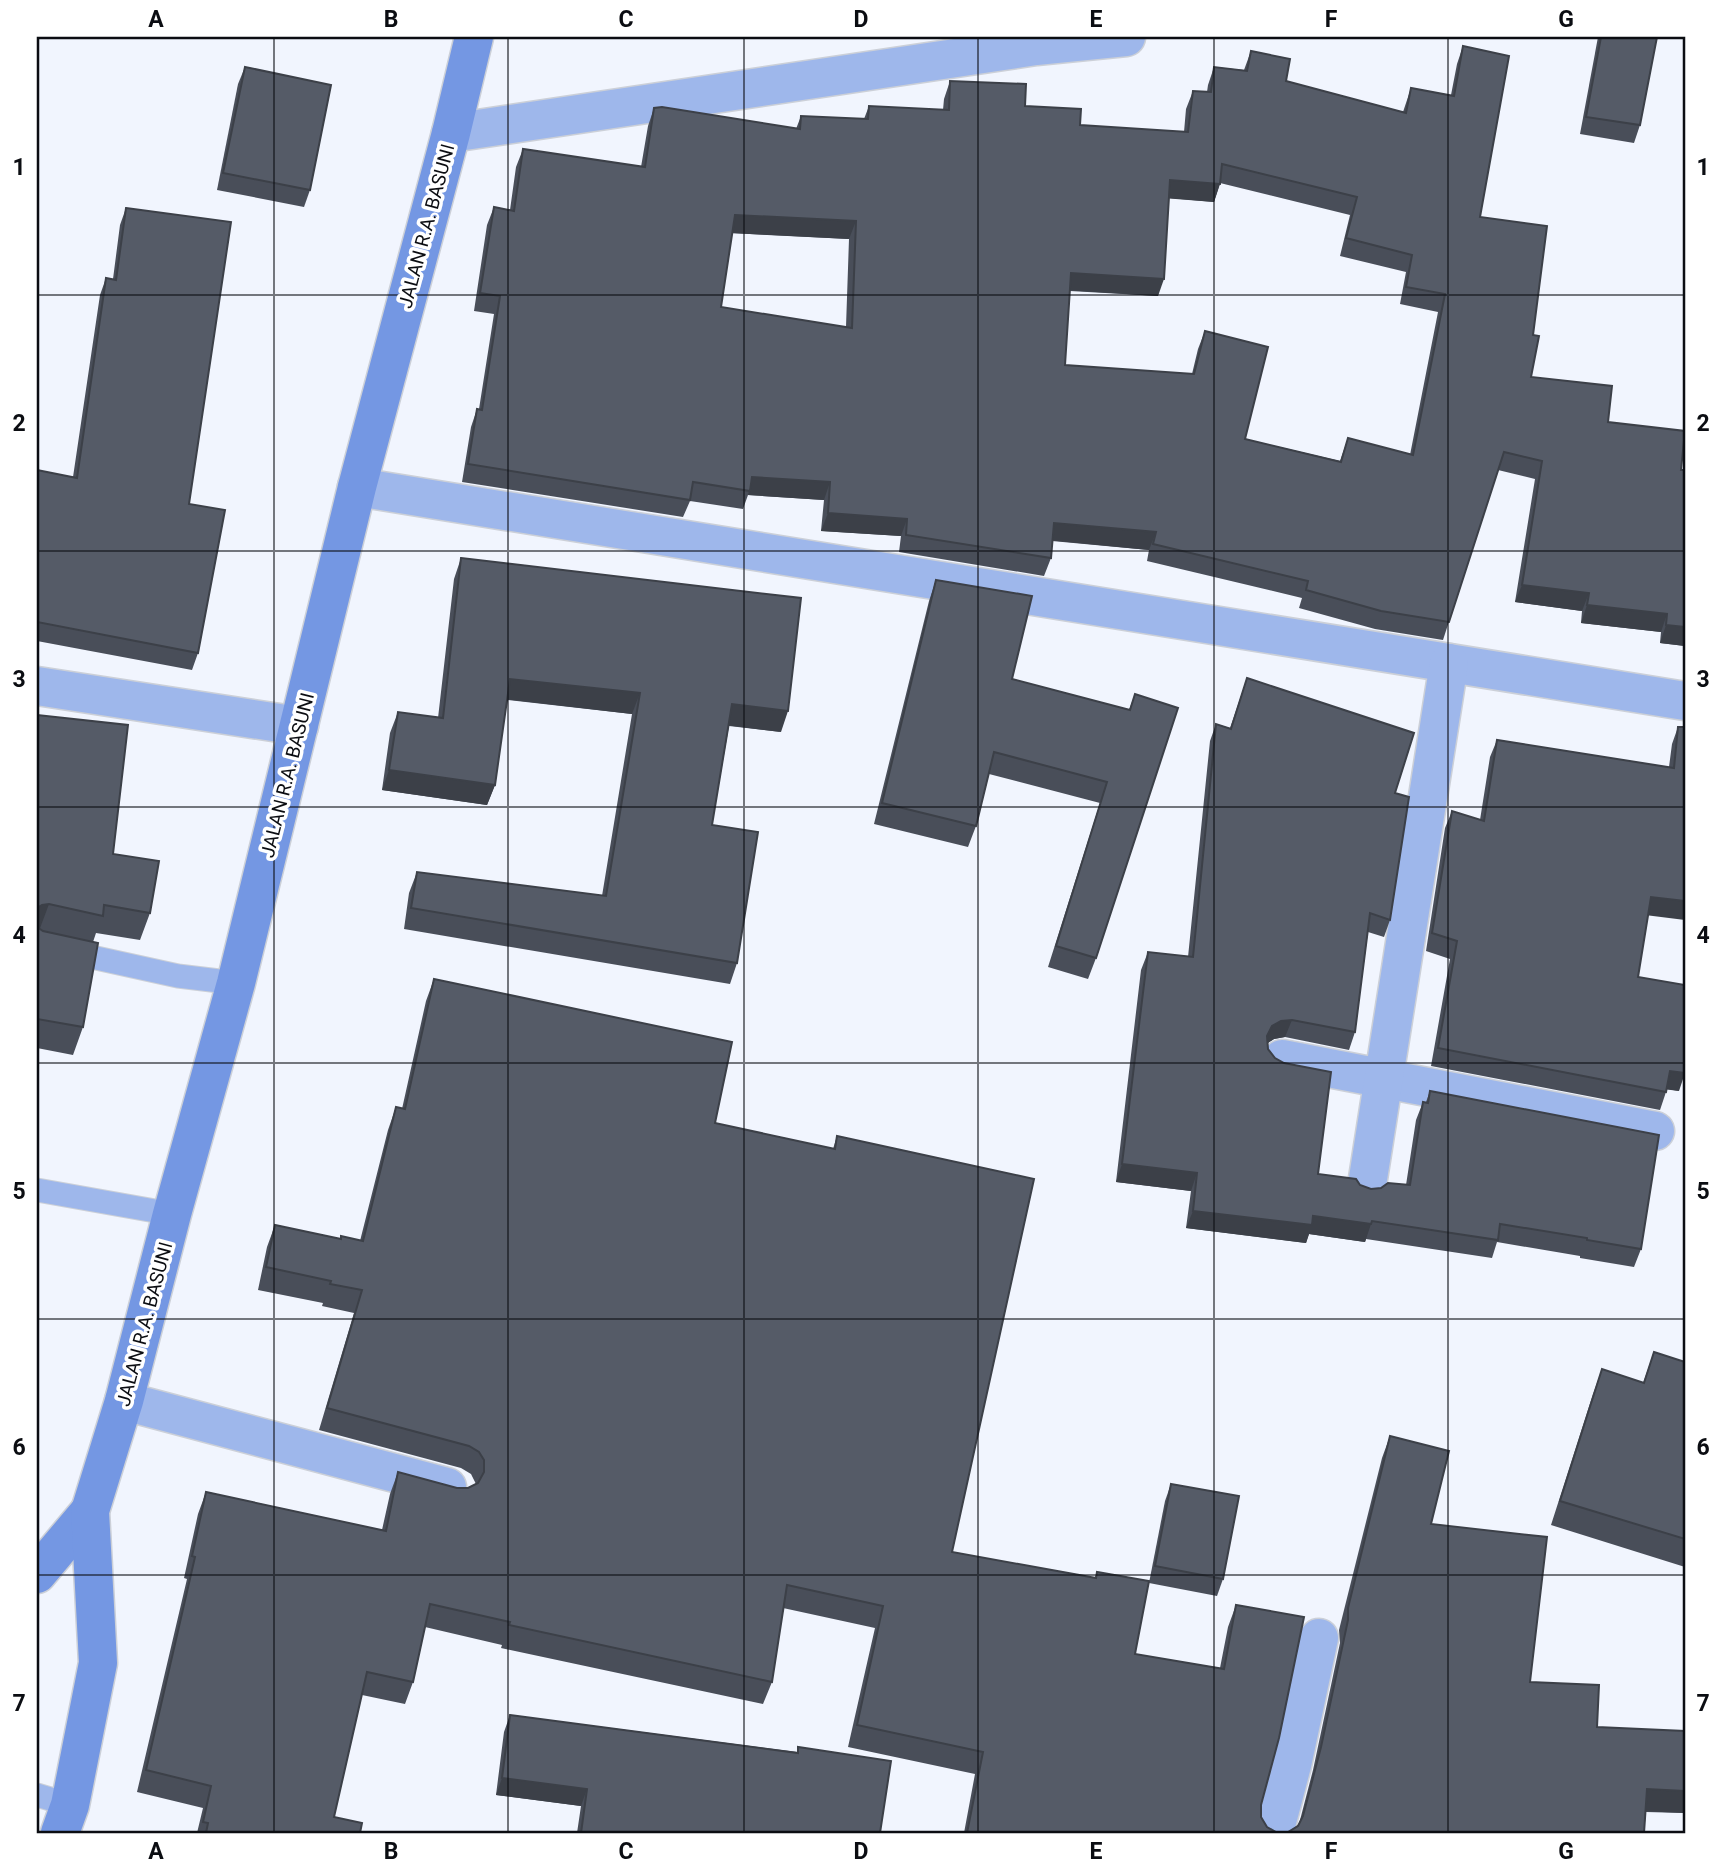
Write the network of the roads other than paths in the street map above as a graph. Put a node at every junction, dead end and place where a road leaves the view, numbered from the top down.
1 (474, 37) edge
2 (1126, 37) edge
3 (451, 133) junction
4 (357, 487) junction
5 (1449, 663) junction
6 (37, 686) edge
7 (1685, 701) edge
8 (299, 726) junction
9 (37, 945) edge
10 (236, 984) junction
11 (1282, 1059) edge
12 (1383, 1078) junction
13 (1655, 1131) edge
14 (1367, 1185) edge
15 (37, 1190) edge
16 (172, 1214) junction
17 (124, 1401) junction
18 (455, 1489) edge
19 (90, 1511) junction
20 (37, 1574) edge
21 (1319, 1638) dead end
22 (56, 1811) edge
23 (1274, 1833) edge

1 - 3 main road, JALAN R.A. BASUNI
2 - 3 street
3 - 4 main road, JALAN R.A. BASUNI
4 - 5 street
4 - 8 main road, JALAN R.A. BASUNI
5 - 7 street
5 - 12 street
6 - 8 street
8 - 10 main road, JALAN R.A. BASUNI
9 - 10 lane
10 - 16 main road, JALAN R.A. BASUNI
11 - 12 street
12 - 13 street
12 - 14 street
15 - 16 lane
16 - 17 main road, JALAN R.A. BASUNI
17 - 18 street
17 - 19 main road, JALAN R.A. BASUNI
19 - 20 main road, JALAN R.A. BASUNI
19 - 22 main road, JALAN R.A. BASUNI
21 - 23 street

